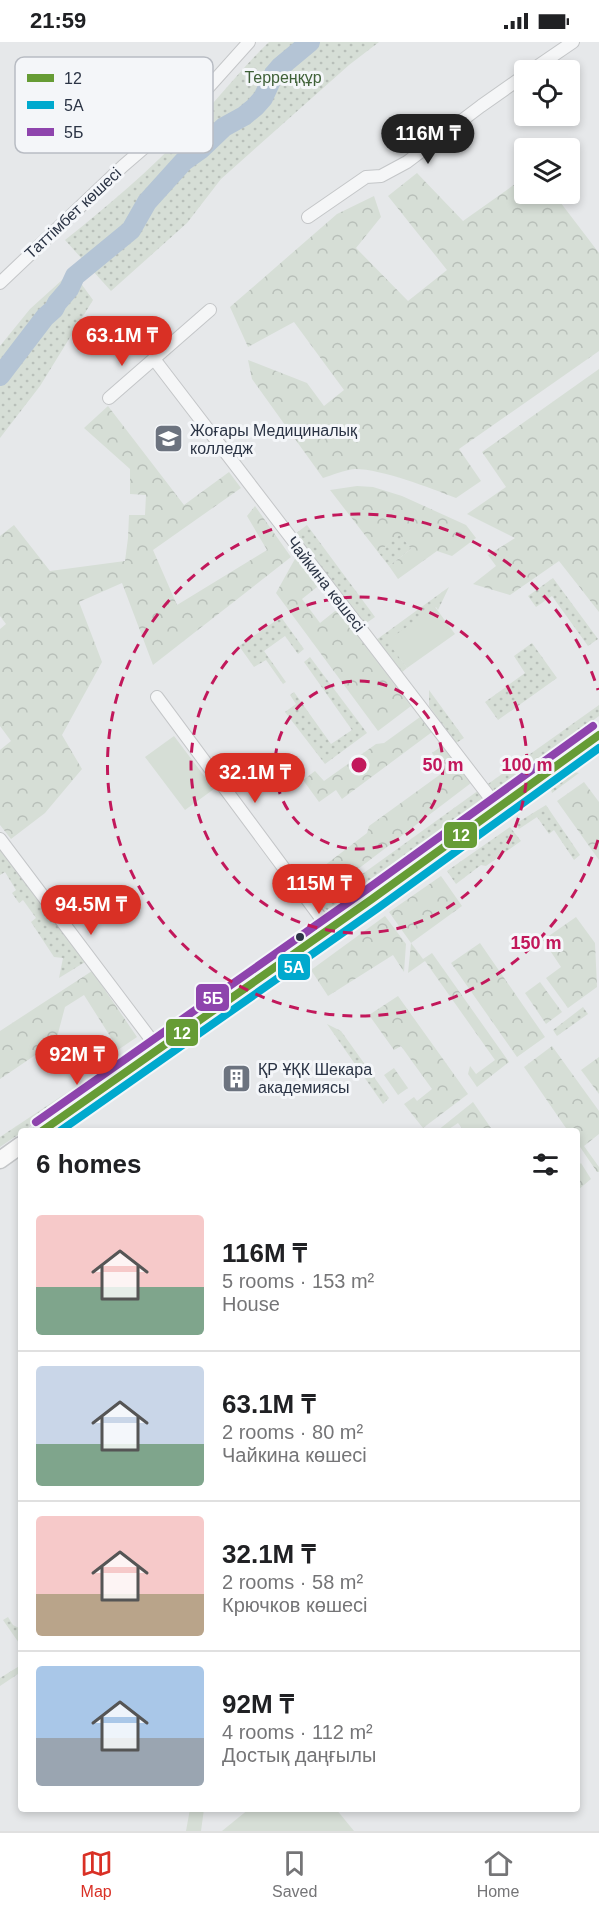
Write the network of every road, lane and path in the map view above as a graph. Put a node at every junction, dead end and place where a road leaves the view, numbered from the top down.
1 (249, 42) edge
2 (573, 42) edge
3 (547, 60) edge
4 (213, 82) edge
5 (514, 83) edge
6 (138, 153) edge
7 (308, 217) dead end
8 (0, 283) edge
9 (210, 310) dead end
10 (154, 359) junction
11 (109, 398) dead end
12 (157, 697) dead end
13 (599, 735) edge
14 (498, 808) junction
15 (0, 839) edge
16 (329, 929) junction
17 (159, 1050) junction
18 (46, 1128) edge
19 (18, 1147) edge
20 (0, 1160) edge

1 - 4 street, Таттімбет көшесі
2 - 3 street
5 - 7 street
6 - 8 street, Таттімбет көшесі
9 - 10 street
10 - 11 street
10 - 14 street, Чайкина көшесі
12 - 16 street
13 - 14 main road
14 - 16 main road
15 - 17 street
16 - 17 main road
17 - 18 main road
19 - 20 main road

